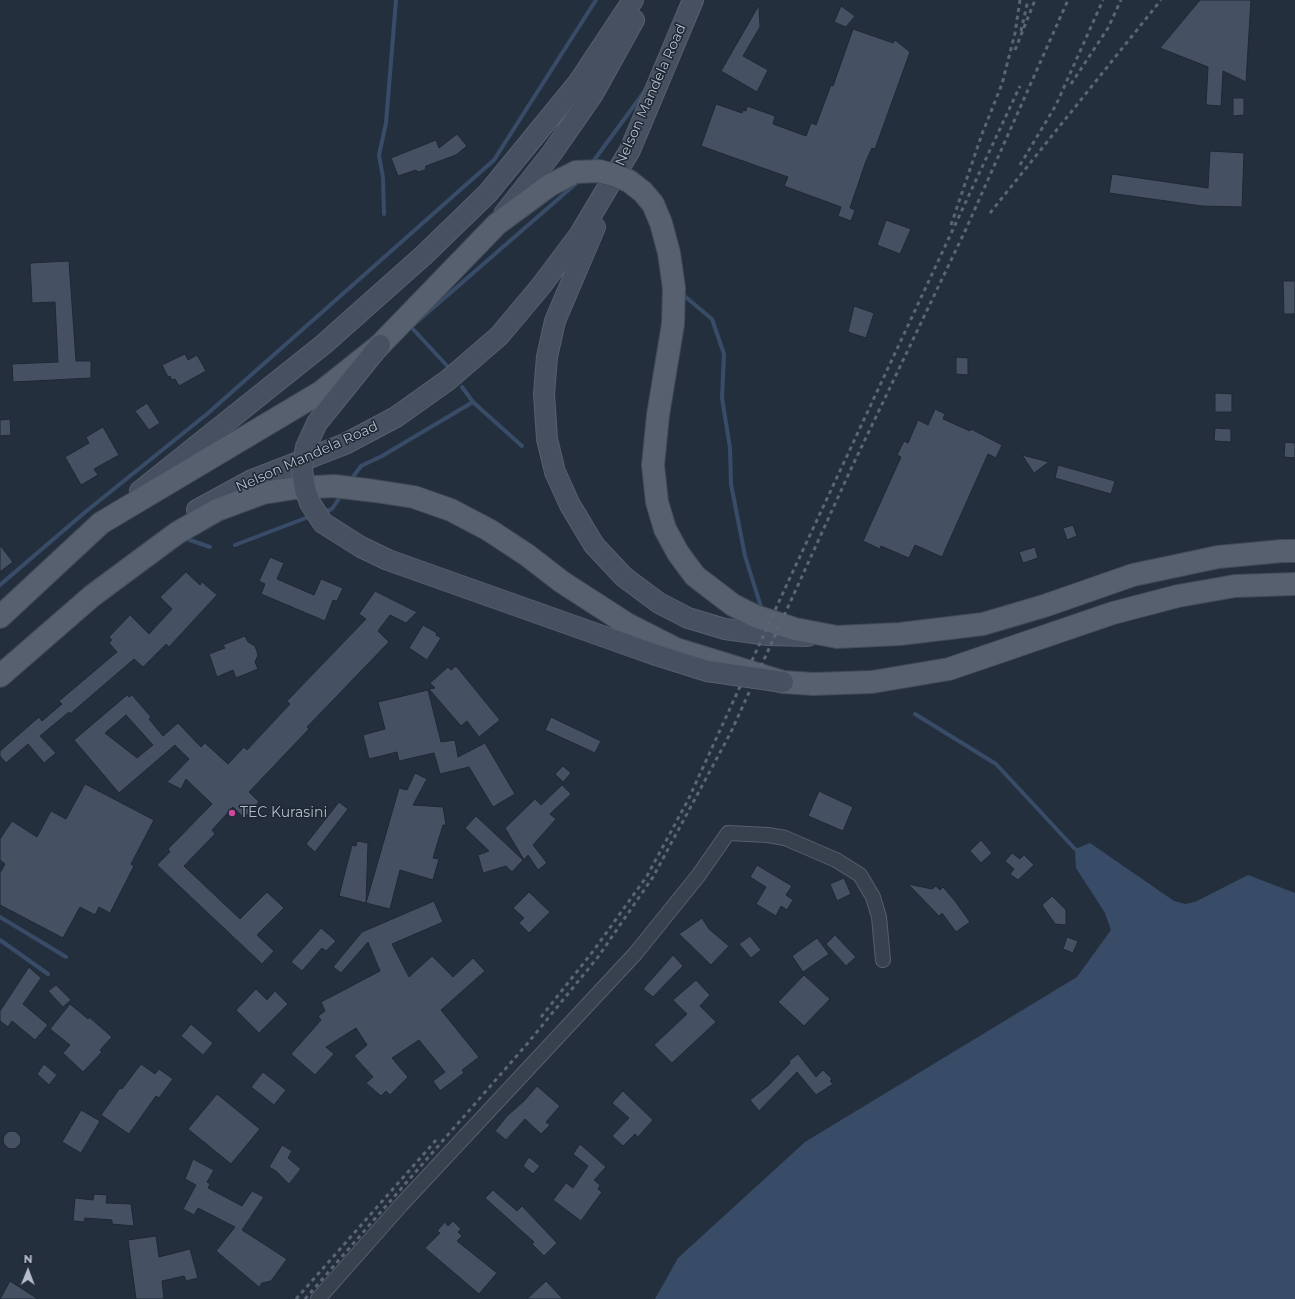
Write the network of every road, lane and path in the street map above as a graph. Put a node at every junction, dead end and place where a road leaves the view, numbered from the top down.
1 (633, 0) edge
2 (643, 0) edge
3 (693, 0) edge
4 (630, 150) junction
5 (497, 224) junction
6 (380, 345) junction
7 (101, 523) junction
8 (1295, 551) edge
9 (1295, 584) edge
10 (92, 596) junction
11 (0, 617) edge
12 (837, 637) junction
13 (0, 676) edge
14 (783, 682) junction
15 (883, 960) dead end
16 (318, 1299) edge

1 - 7 main road
2 - 5 main road
3 - 4 main road, Nelson Mandela Road
4 - 10 main road, Nelson Mandela Road
4 - 12 main road
5 - 6 main road
5 - 12 main road, bridge
6 - 7 main road
6 - 14 main road, bridge
7 - 11 main road
8 - 12 main road
9 - 14 main road
10 - 13 main road, Nelson Mandela Road
10 - 14 main road
15 - 16 street

